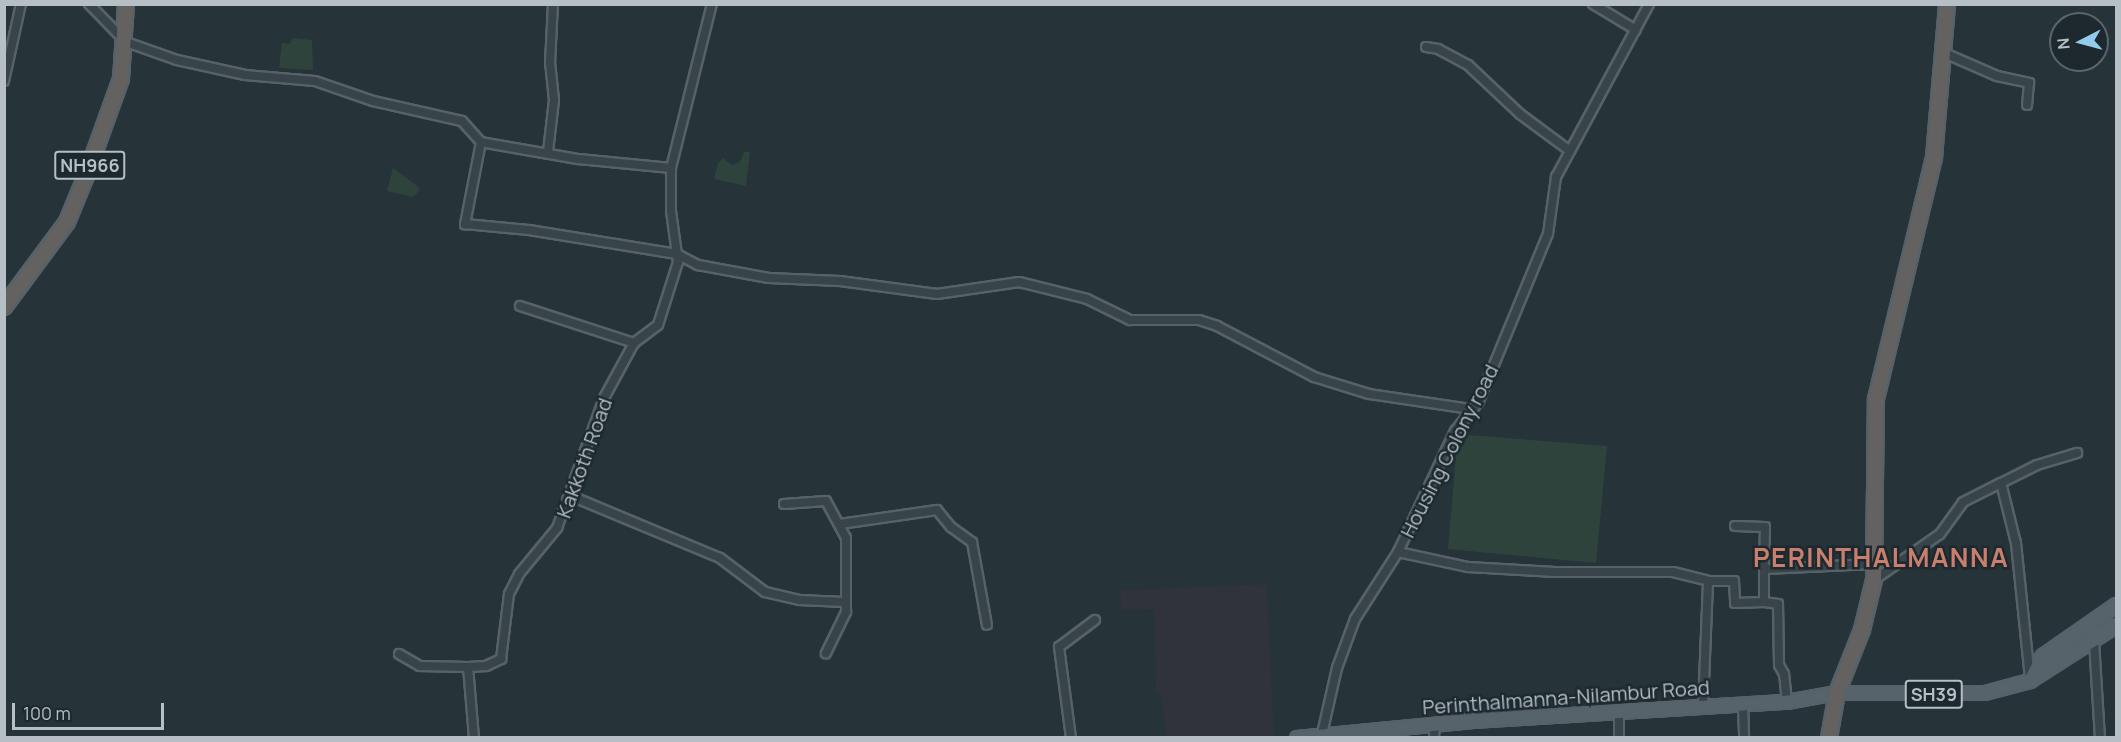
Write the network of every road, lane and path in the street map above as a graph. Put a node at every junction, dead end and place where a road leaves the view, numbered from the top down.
1 (21, 4) edge
2 (89, 4) edge
3 (126, 4) edge
4 (553, 4) edge
5 (712, 4) edge
6 (1593, 4) edge
7 (1649, 4) edge
8 (1947, 4) edge
9 (1636, 30) junction
10 (126, 42) junction
11 (1426, 47) dead end
12 (1942, 52) junction
13 (4, 81) edge
14 (2027, 105) dead end
15 (481, 142) junction
16 (1570, 151) junction
17 (548, 152) junction
18 (672, 168) junction
19 (677, 254) junction
20 (520, 306) dead end
21 (4, 307) edge
22 (634, 343) junction
23 (1470, 409) junction
24 (2077, 453) dead end
25 (2001, 483) junction
26 (571, 496) junction
27 (784, 504) dead end
28 (840, 524) junction
29 (1735, 526) dead end
30 (1398, 552) junction
31 (1874, 564) junction
32 (1764, 569) junction
33 (1874, 580) junction
34 (1707, 581) junction
35 (844, 602) junction
36 (1764, 602) junction
37 (2116, 605) edge
38 (1095, 620) dead end
39 (987, 625) dead end
40 (2116, 626) edge
41 (2094, 641) junction
42 (826, 653) dead end
43 (399, 654) dead end
44 (468, 667) junction
45 (2030, 681) junction
46 (1837, 693) junction
47 (1787, 702) junction
48 (1743, 705) junction
49 (1703, 707) junction
50 (1619, 711) junction
51 (1435, 724) junction
52 (1317, 735) edge
53 (474, 738) edge
54 (1071, 738) edge
55 (1297, 738) edge
56 (1434, 738) edge
57 (1619, 738) edge
58 (1744, 738) edge
59 (1829, 738) edge
60 (2100, 738) edge

1 - 13 street
2 - 10 street
3 - 10 highway, NH966
4 - 17 street
5 - 18 street, Kakkoth Road
6 - 9 street
7 - 9 street, Housing Colony road
8 - 12 highway
9 - 16 street, Housing Colony road
10 - 15 street
10 - 21 highway, NH966
11 - 16 street
12 - 14 street
12 - 31 highway
15 - 17 street
15 - 19 street
16 - 23 street, Housing Colony road
17 - 18 street
18 - 19 street, Kakkoth Road
19 - 22 street, Kakkoth Road
19 - 23 street
20 - 22 street
22 - 26 street, Kakkoth Road
23 - 30 street, Housing Colony road
24 - 25 street
25 - 33 street
25 - 45 street
26 - 35 street
26 - 44 street, Kakkoth Road
27 - 28 street
28 - 35 street
28 - 39 street
29 - 32 street
30 - 34 street
30 - 52 street, Housing Colony road
31 - 32 street
31 - 33 highway
32 - 36 street
33 - 46 highway
34 - 36 street
34 - 49 street
35 - 42 street
36 - 47 street
37 - 45 main road
38 - 54 street
40 - 41 main road, SH39
41 - 45 main road, SH39
41 - 60 street
43 - 44 street, Kakkoth Road
44 - 53 street
45 - 46 main road, SH39
46 - 47 main road, Perinthalmanna-Nilambur Road
46 - 59 highway
47 - 48 main road, Perinthalmanna-Nilambur Road
48 - 49 main road, Perinthalmanna-Nilambur Road
48 - 58 street
49 - 50 main road, Perinthalmanna-Nilambur Road
50 - 51 main road, Perinthalmanna-Nilambur Road
50 - 57 street
51 - 52 main road, Perinthalmanna-Nilambur Road
51 - 56 street
52 - 55 main road, Perinthalmanna-Nilambur Road

